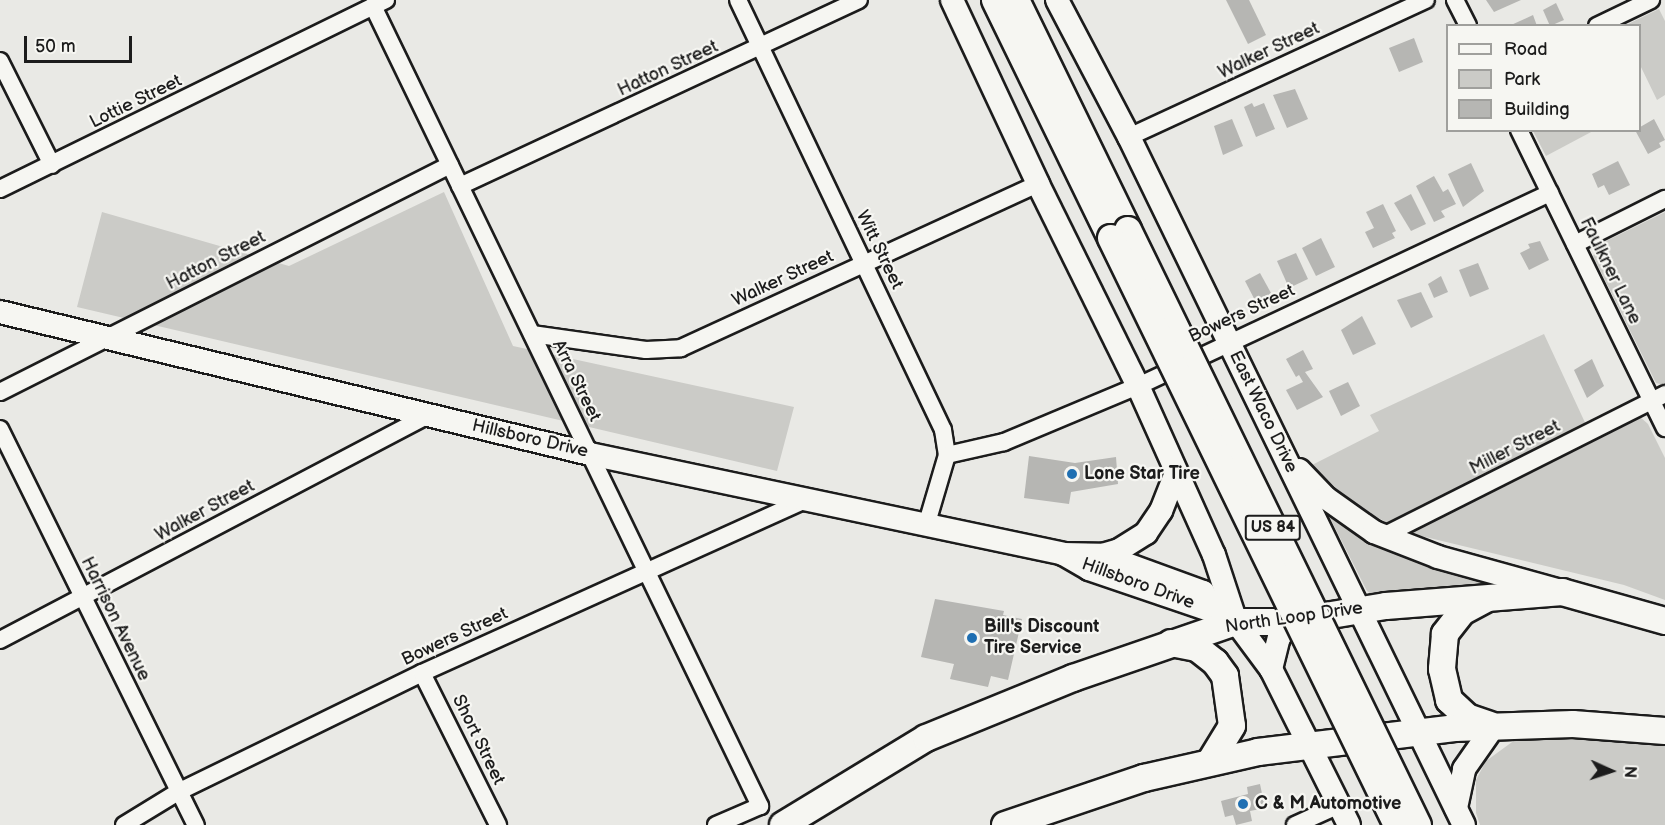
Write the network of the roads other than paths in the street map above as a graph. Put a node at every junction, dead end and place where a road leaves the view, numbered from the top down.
1 (738, 0) edge
2 (859, 0) edge
3 (952, 0) edge
4 (995, 0) edge
5 (1016, 0) edge
6 (1057, 0) edge
7 (1426, 0) edge
8 (1455, 0) edge
9 (1651, 0) edge
10 (380, 3) edge
11 (1467, 24) edge
12 (1602, 24) edge
13 (761, 47) junction
14 (0, 61) edge
15 (1520, 132) edge
16 (1129, 137) junction
17 (52, 165) junction
18 (450, 165) junction
19 (1038, 184) junction
20 (460, 186) junction
21 (0, 189) edge
22 (1550, 193) junction
23 (1665, 199) edge
24 (1119, 234) junction
25 (1575, 244) junction
26 (864, 263) junction
27 (0, 312) edge
28 (532, 334) junction
29 (105, 339) junction
30 (1229, 341) junction
31 (1138, 386) junction
32 (0, 392) edge
33 (1658, 398) edge
34 (428, 415) junction
35 (1665, 428) edge
36 (0, 429) edge
37 (1282, 453) junction
38 (590, 454) junction
39 (947, 455) junction
40 (1176, 473) junction
41 (808, 499) junction
42 (927, 523) junction
43 (1383, 536) junction
44 (1064, 554) junction
45 (1102, 555) junction
46 (646, 572) junction
47 (1562, 592) junction
48 (83, 598) junction
49 (1486, 598) junction
50 (1214, 610) junction
51 (1359, 610) junction
52 (1665, 621) edge
53 (1236, 622) junction
54 (1289, 622) junction
55 (0, 640) edge
56 (1171, 643) junction
57 (1271, 669) junction
58 (422, 673) junction
59 (1494, 726) junction
60 (1418, 730) junction
61 (1665, 731) edge
62 (1310, 745) junction
63 (1210, 762) junction
64 (178, 792) junction
65 (1339, 805) junction
66 (1460, 817) edge
67 (1011, 824) edge
68 (124, 825) edge
69 (196, 825) edge
70 (498, 825) edge
71 (716, 825) edge
72 (783, 825) edge
73 (1295, 825) edge
74 (1349, 825) edge
75 (1397, 825) edge
76 (1418, 825) edge

1 - 13 street, Witt Street
2 - 13 street, Hatton Street
3 - 19 main road
4 - 24 main road, US 84
5 - 24 main road, US 84
6 - 16 main road, East Waco Drive
7 - 16 street, Walker Street
8 - 11 street
9 - 12 street
10 - 17 street, Lottie Street
10 - 18 street, Arra Street
13 - 20 street, Hatton Street
13 - 26 street, Witt Street
14 - 17 street
15 - 22 street, Faulkner Lane
16 - 30 main road, East Waco Drive
17 - 21 street, Lottie Street
18 - 20 street, Arra Street
18 - 29 street, Hatton Street
19 - 26 street, Walker Street
19 - 31 main road
20 - 28 street, Arra Street
22 - 25 street, Faulkner Lane
22 - 30 street, Bowers Street
23 - 25 street
24 - 75 main road, US 84, bridge
24 - 76 main road, US 84, bridge
25 - 33 street, Faulkner Lane
26 - 28 street, Walker Street
26 - 39 street, Witt Street
27 - 29 main road, Hillsboro Drive
28 - 38 street, Arra Street
29 - 32 street, Hatton Street
29 - 34 main road, Hillsboro Drive
30 - 31 street, Bowers Street
30 - 37 main road, East Waco Drive
31 - 39 street, Bowers Street
31 - 40 main road
33 - 35 street, Faulkner Lane
33 - 43 street, Miller Street
34 - 38 main road, Hillsboro Drive
34 - 48 street, Walker Street
36 - 48 street, Harrison Avenue
37 - 43 main road
37 - 51 main road, East Waco Drive
38 - 41 main road, Hillsboro Drive
38 - 46 street, Arra Street
39 - 42 street, Witt Street
40 - 45 main road
40 - 53 main road
41 - 42 main road, Hillsboro Drive
41 - 46 street, Bowers Street
42 - 44 main road, Hillsboro Drive
43 - 47 main road
44 - 45 main road, Hillsboro Drive
44 - 50 main road, Hillsboro Drive
45 - 50 main road, Hillsboro Drive
46 - 58 street, Bowers Street
46 - 71 street, Arra Street
47 - 49 main road, North Loop Drive
47 - 52 main road, North Loop Drive
48 - 55 street, Walker Street
48 - 64 street, Harrison Avenue
49 - 51 main road, North Loop Drive
49 - 59 main road
50 - 53 main road, Hillsboro Drive
51 - 54 main road, North Loop Drive
51 - 60 main road, East Waco Drive
53 - 54 main road, North Loop Drive
53 - 56 main road, North Loop Drive
53 - 57 main road
54 - 57 main road
56 - 63 main road
56 - 72 main road, North Loop Drive
57 - 62 main road
58 - 64 street, Bowers Street
58 - 70 street, Short Street
59 - 60 main road
59 - 61 main road
59 - 66 main road
60 - 62 main road
60 - 66 main road, East Waco Drive
62 - 63 main road
62 - 65 main road
63 - 67 main road
64 - 68 street, Bowers Street
64 - 69 street, Harrison Avenue
65 - 73 street
65 - 74 main road

